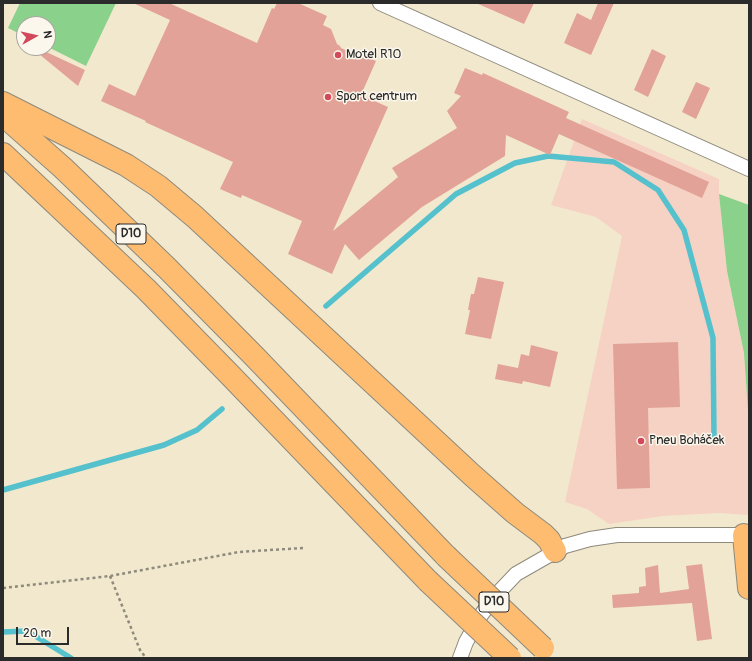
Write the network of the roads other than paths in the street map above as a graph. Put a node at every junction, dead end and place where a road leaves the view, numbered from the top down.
1 (380, 3) edge
2 (3, 103) edge
3 (3, 115) edge
4 (3, 154) edge
5 (749, 169) edge
6 (746, 535) edge
7 (555, 551) junction
8 (749, 588) edge
9 (548, 653) edge
10 (460, 658) edge
11 (510, 658) edge

1 - 5 street
2 - 7 highway
3 - 9 highway, D10, bridge
4 - 11 highway, D10, bridge
6 - 7 street
6 - 8 highway
7 - 10 street

